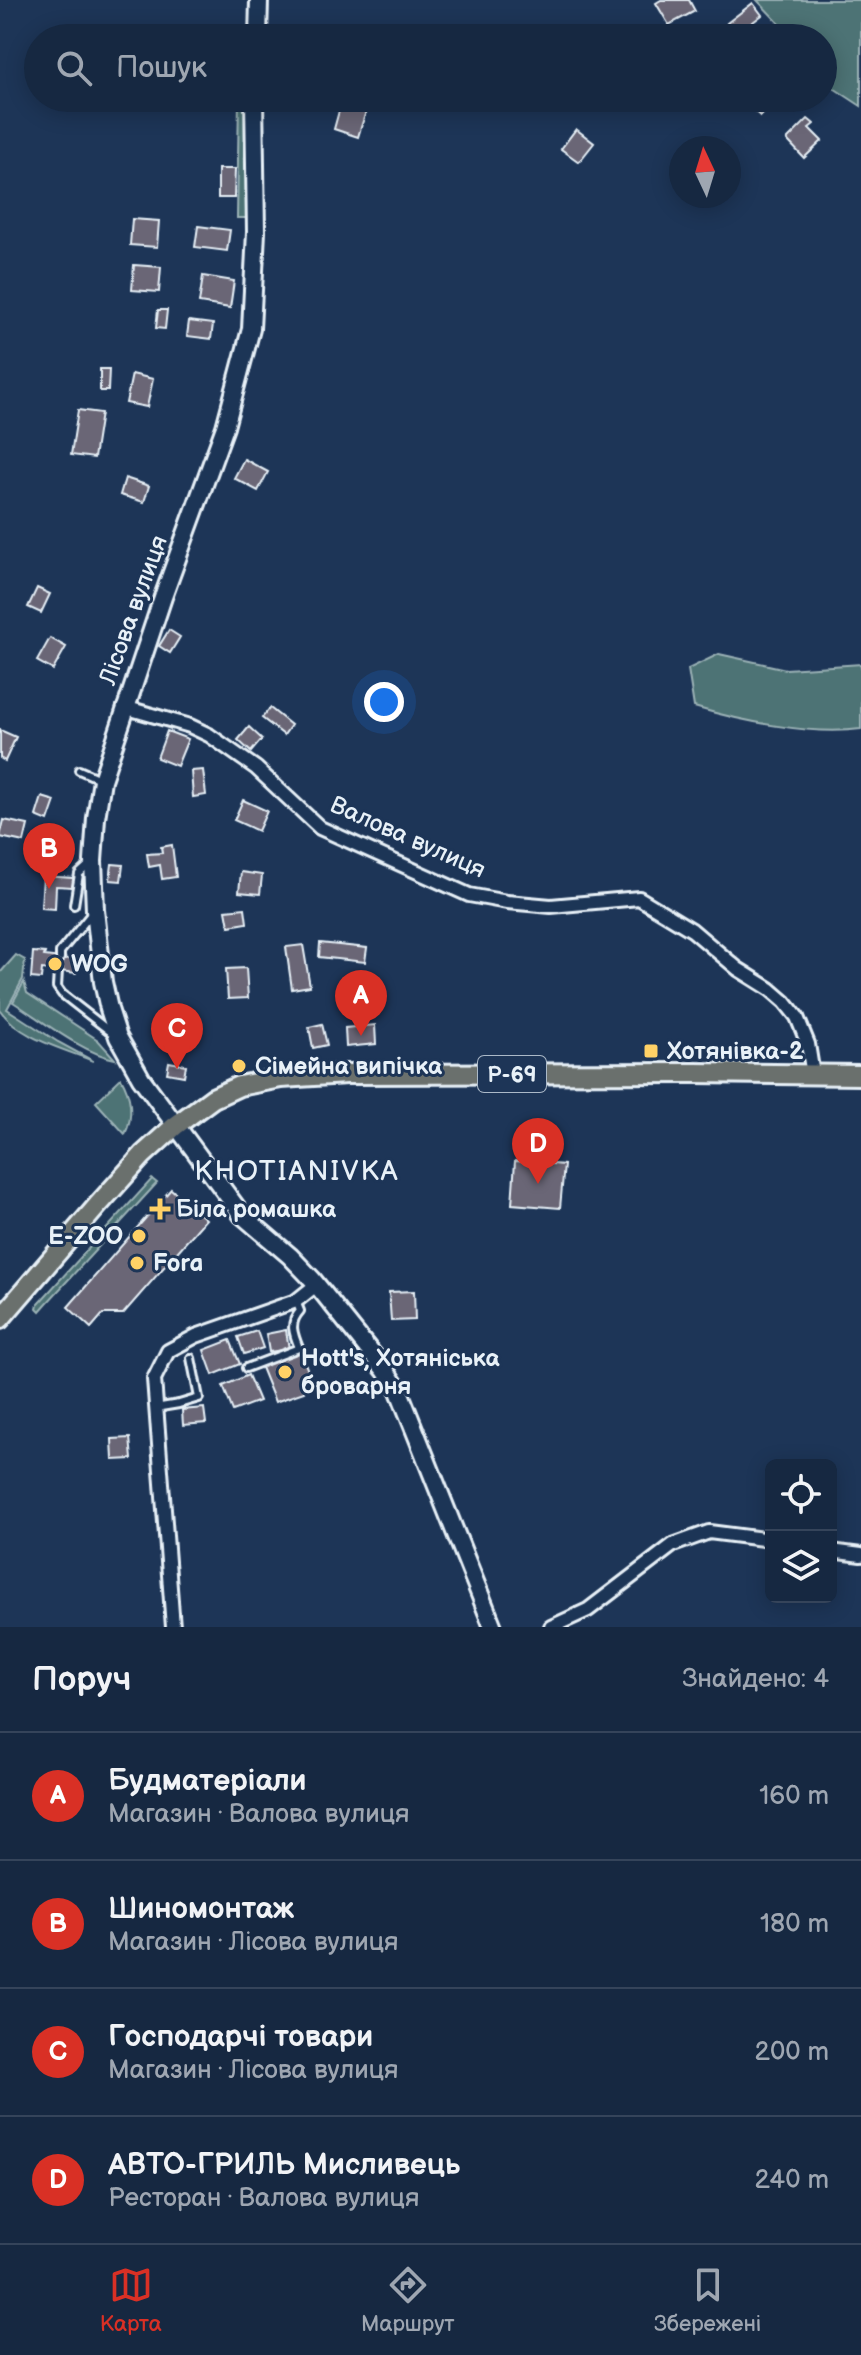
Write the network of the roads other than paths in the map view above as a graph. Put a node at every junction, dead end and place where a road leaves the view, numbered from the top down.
1 (259, 0) edge
2 (258, 24) edge
3 (254, 112) edge
4 (124, 707) junction
5 (79, 770) dead end
6 (102, 780) junction
7 (93, 861) junction
8 (74, 905) dead end
9 (95, 910) junction
10 (60, 958) dead end
11 (58, 971) dead end
12 (118, 1037) junction
13 (813, 1075) junction
14 (861, 1075) edge
15 (175, 1126) junction
16 (316, 1285) junction
17 (296, 1301) junction
18 (0, 1319) edge
19 (191, 1358) dead end
20 (246, 1368) dead end
21 (155, 1408) junction
22 (765, 1539) edge
23 (837, 1552) edge
24 (861, 1555) edge
25 (173, 1627) edge
26 (493, 1627) edge
27 (551, 1627) edge

1 - 2 street
3 - 4 street, Лісова вулиця
4 - 6 street, Лісова вулиця
4 - 13 street, Валова вулиця
5 - 6 lane
6 - 7 street, Лісова вулиця
7 - 8 lane
7 - 9 street, Лісова вулиця
9 - 10 lane
9 - 12 street, Лісова вулиця
11 - 12 lane
12 - 15 street, Лісова вулиця
13 - 14 main road, Р-69
13 - 15 main road, Р-69
15 - 16 street, Лісова вулиця
15 - 18 main road, Р-69
16 - 17 street
16 - 26 street, Лісова вулиця
17 - 20 lane
17 - 21 street
19 - 21 lane
21 - 25 street
22 - 27 street
23 - 24 street

